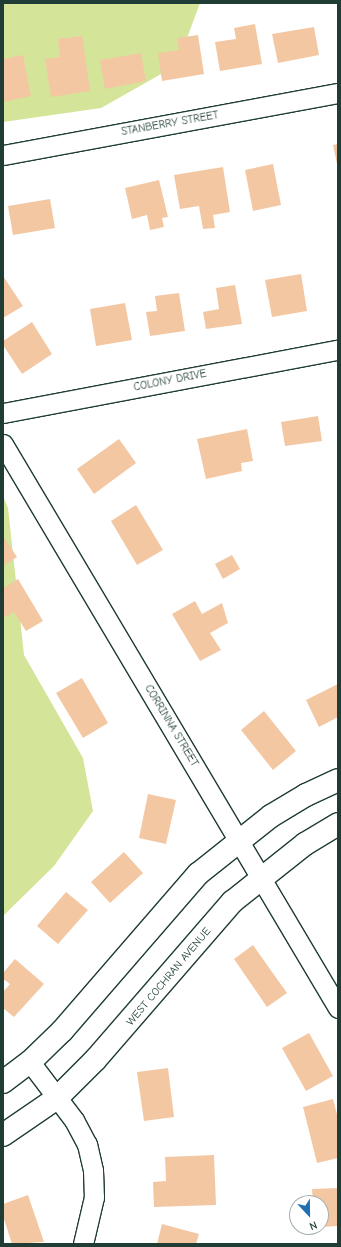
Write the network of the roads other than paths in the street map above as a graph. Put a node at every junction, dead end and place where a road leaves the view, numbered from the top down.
1 (338, 93) edge
2 (3, 155) edge
3 (338, 350) edge
4 (3, 413) edge
5 (3, 444) edge
6 (338, 780) edge
7 (338, 824) edge
8 (239, 842) junction
9 (261, 878) junction
10 (338, 1008) edge
11 (30, 1062) junction
12 (3, 1082) edge
13 (57, 1098) junction
14 (3, 1135) edge
15 (83, 1244) edge

1 - 2 street, STANBERRY STREET
3 - 4 street, COLONY DRIVE
5 - 8 street, CORRINNA STREET
6 - 8 street
7 - 9 street, WEST COCHRAN AVENUE
8 - 9 street, CORRINNA STREET
8 - 11 street
9 - 10 street, CORRINNA STREET
9 - 13 street, WEST COCHRAN AVENUE
11 - 12 street
11 - 13 street
13 - 14 street, WEST COCHRAN AVENUE
13 - 15 street

